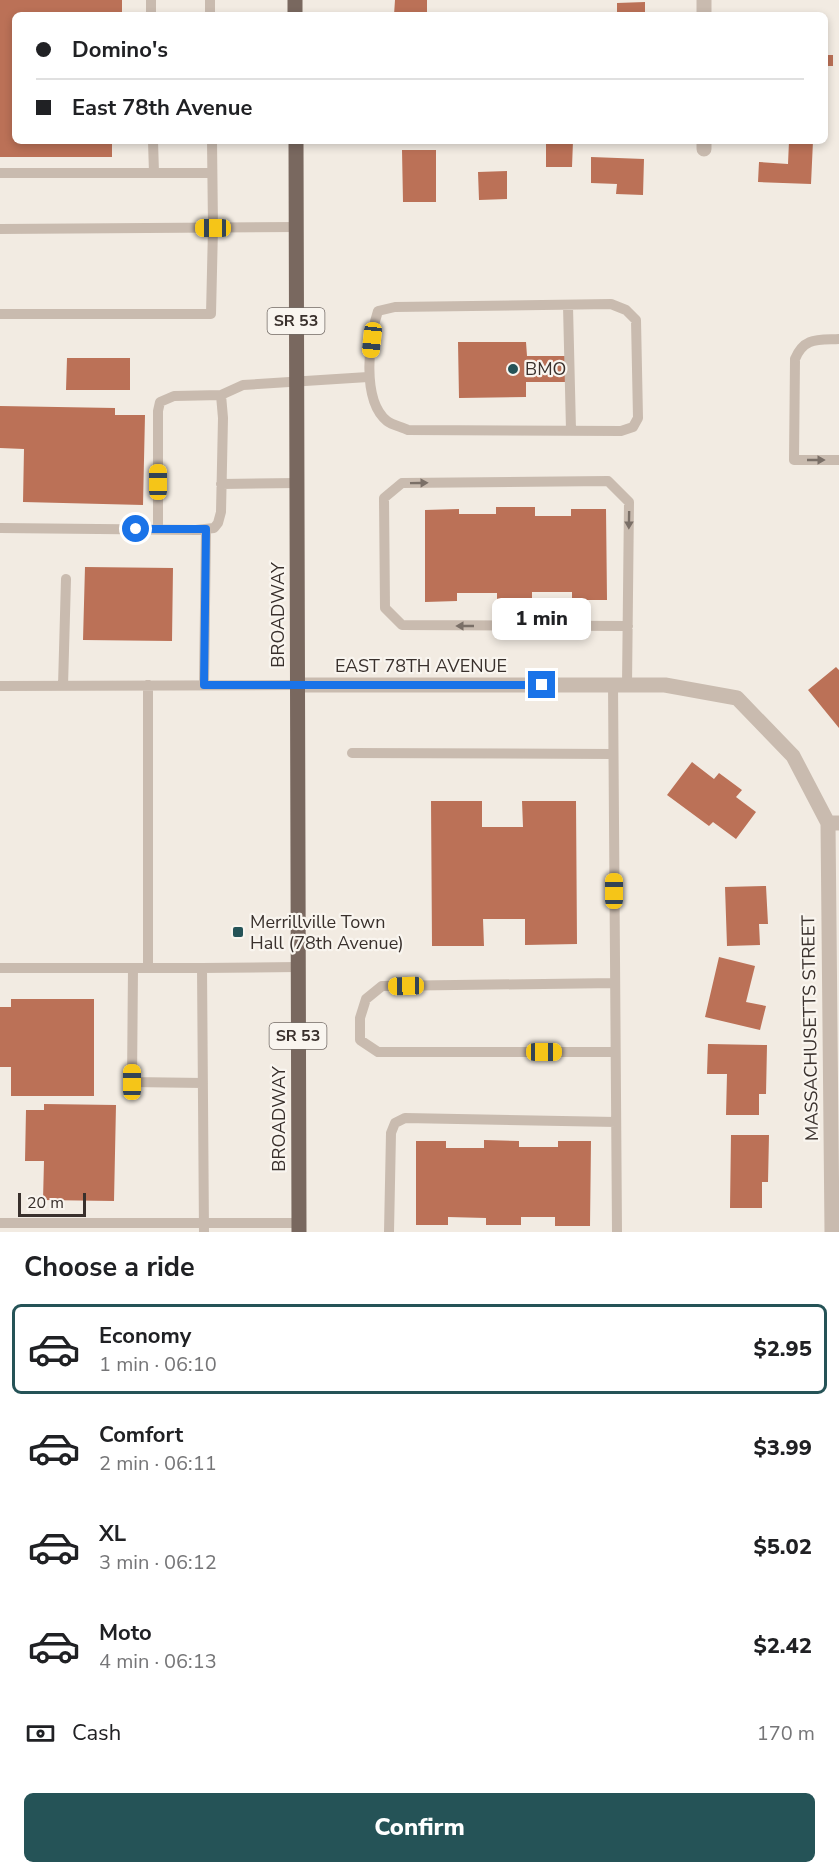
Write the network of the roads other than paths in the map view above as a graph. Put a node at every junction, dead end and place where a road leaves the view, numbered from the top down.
1 (153, 144) edge
2 (212, 144) edge
3 (296, 144) edge
4 (0, 173) edge
5 (154, 173) junction
6 (212, 173) junction
7 (296, 227) junction
8 (213, 228) junction
9 (0, 229) edge
10 (568, 306) junction
11 (0, 314) edge
12 (839, 339) edge
13 (368, 377) junction
14 (297, 382) junction
15 (221, 395) junction
16 (571, 430) junction
17 (839, 460) edge
18 (297, 483) junction
19 (221, 484) junction
20 (0, 528) edge
21 (206, 529) junction
22 (158, 530) junction
23 (66, 579) dead end
24 (628, 626) junction
25 (148, 685) junction
26 (204, 685) junction
27 (297, 685) junction
28 (620, 685) junction
29 (0, 686) edge
30 (63, 686) junction
31 (352, 753) dead end
32 (613, 754) junction
33 (833, 823) edge
34 (298, 967) junction
35 (0, 968) edge
36 (133, 968) junction
37 (148, 968) junction
38 (202, 968) junction
39 (615, 983) junction
40 (615, 1052) junction
41 (203, 1083) junction
42 (616, 1122) junction
43 (0, 1222) edge
44 (204, 1228) edge
45 (299, 1228) edge
46 (389, 1232) edge
47 (616, 1232) edge
48 (832, 1232) edge

1 - 5 lane
2 - 6 lane
3 - 7 main road, BROADWAY / SR 53
4 - 5 lane
5 - 6 lane
6 - 8 lane
7 - 8 lane
7 - 14 main road, BROADWAY / SR 53
8 - 9 lane
8 - 11 lane
10 - 13 lane
10 - 16 lane
10 - 16 lane
12 -> 17 lane
13 - 14 lane
13 - 16 lane
14 - 15 lane
14 - 18 main road, BROADWAY / SR 53
15 - 19 lane
15 - 22 lane
18 - 19 lane
18 - 27 main road, BROADWAY / SR 53
19 - 21 lane
20 - 22 lane
21 - 22 lane
21 - 26 lane
23 - 30 lane
24 -> 24 lane
24 - 28 lane
25 - 26 lane
25 - 30 lane
25 - 37 lane
26 - 27 lane
27 - 28 street, EAST 78TH AVENUE
27 - 34 main road, BROADWAY / SR 53
28 - 32 lane
28 - 33 street, EAST 78TH AVENUE
29 - 30 lane
31 - 32 lane
32 - 39 lane
33 - 48 street, MASSACHUSETTS STREET
34 - 38 lane
34 - 45 main road, BROADWAY / SR 53
35 - 36 lane
36 - 37 lane
36 - 41 lane
37 - 38 lane
38 - 41 lane
39 - 40 lane
39 - 40 lane
40 - 42 lane
41 - 44 lane
42 - 46 lane
42 - 47 lane
43 - 44 lane
44 - 45 lane

